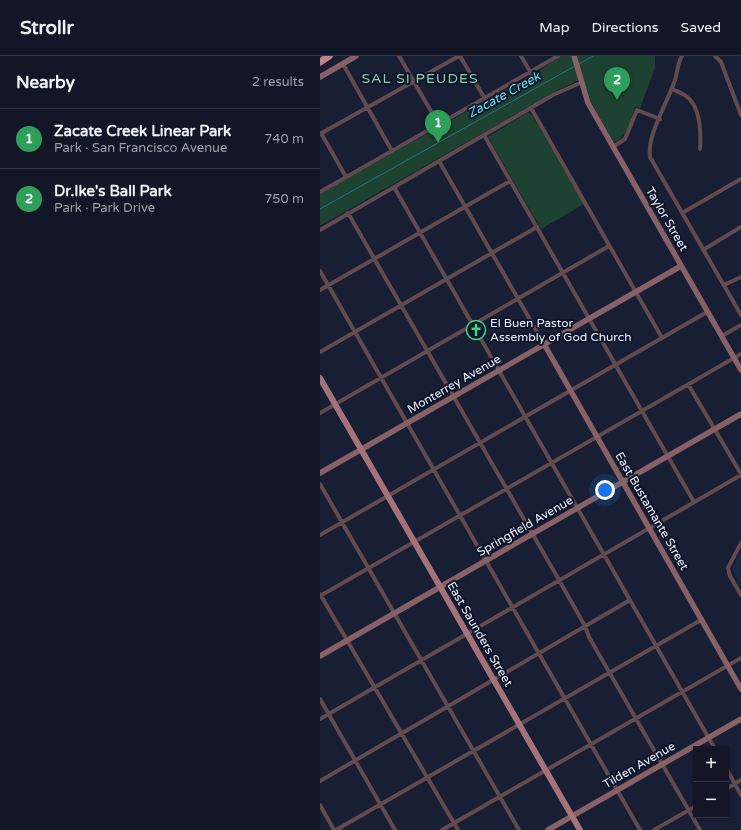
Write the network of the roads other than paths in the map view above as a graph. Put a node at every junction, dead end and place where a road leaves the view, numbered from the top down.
1 (329, 56) edge
2 (356, 56) edge
3 (399, 56) edge
4 (459, 56) edge
5 (521, 56) edge
6 (558, 56) edge
7 (574, 56) edge
8 (682, 56) edge
9 (715, 56) edge
10 (320, 62) edge
11 (343, 64) junction
12 (531, 73) junction
13 (320, 77) edge
14 (580, 80) junction
15 (414, 81) junction
16 (672, 89) junction
17 (485, 99) junction
18 (368, 107) junction
19 (531, 108) junction
20 (741, 115) edge
21 (660, 120) junction
22 (439, 125) junction
23 (320, 133) edge
24 (484, 135) junction
25 (613, 147) junction
26 (700, 149) dead end
27 (392, 151) junction
28 (439, 161) junction
29 (346, 177) junction
30 (741, 179) edge
31 (510, 181) junction
32 (394, 187) junction
33 (320, 192) edge
34 (465, 207) junction
35 (682, 213) junction
36 (348, 214) junction
37 (537, 227) junction
38 (741, 227) edge
39 (320, 230) edge
40 (420, 233) junction
41 (609, 246) junction
42 (703, 250) junction
43 (492, 253) junction
44 (374, 259) junction
45 (681, 266) junction
46 (320, 271) edge
47 (563, 273) junction
48 (741, 277) edge
49 (446, 279) junction
50 (724, 285) junction
51 (328, 286) junction
52 (320, 290) edge
53 (635, 292) junction
54 (518, 299) junction
55 (400, 305) junction
56 (707, 312) junction
57 (741, 315) edge
58 (590, 319) junction
59 (472, 325) junction
60 (741, 325) edge
61 (355, 331) junction
62 (722, 336) junction
63 (662, 338) junction
64 (544, 344) junction
65 (427, 351) junction
66 (320, 352) edge
67 (741, 354) edge
68 (734, 358) junction
69 (616, 364) junction
70 (741, 370) edge
71 (499, 371) junction
72 (381, 377) junction
73 (320, 378) edge
74 (688, 384) junction
75 (570, 390) junction
76 (453, 397) junction
77 (335, 405) junction
78 (642, 410) junction
79 (320, 413) edge
80 (741, 414) edge
81 (525, 416) junction
82 (407, 423) junction
83 (714, 430) junction
84 (596, 436) junction
85 (480, 442) junction
86 (361, 450) junction
87 (668, 456) junction
88 (552, 462) junction
89 (434, 469) junction
90 (320, 473) edge
91 (741, 475) edge
92 (622, 482) junction
93 (320, 484) edge
94 (506, 488) junction
95 (388, 497) junction
96 (694, 502) junction
97 (578, 508) junction
98 (460, 515) junction
99 (342, 523) junction
100 (649, 528) junction
101 (533, 534) junction
102 (320, 535) edge
103 (414, 542) junction
104 (741, 543) edge
105 (604, 554) junction
106 (486, 561) junction
107 (368, 568) junction
108 (559, 580) junction
109 (440, 588) junction
110 (320, 595) edge
111 (741, 595) edge
112 (630, 600) junction
113 (513, 607) junction
114 (395, 613) junction
115 (701, 620) junction
116 (585, 626) junction
117 (467, 633) junction
118 (347, 641) junction
119 (656, 646) junction
120 (539, 653) junction
121 (320, 656) edge
122 (741, 658) edge
123 (421, 660) junction
124 (728, 666) junction
125 (610, 673) junction
126 (493, 679) junction
127 (375, 687) junction
128 (741, 689) edge
129 (682, 692) junction
130 (320, 699) edge
131 (565, 699) junction
132 (448, 707) junction
133 (328, 714) junction
134 (320, 718) edge
135 (636, 719) junction
136 (741, 719) edge
137 (519, 725) junction
138 (402, 734) junction
139 (708, 738) junction
140 (591, 745) junction
141 (713, 746) edge
142 (474, 751) junction
143 (356, 761) junction
144 (662, 764) junction
145 (546, 771) junction
146 (729, 773) edge
147 (427, 778) junction
148 (741, 780) edge
149 (320, 781) edge
150 (735, 784) junction
151 (729, 787) edge
152 (617, 790) junction
153 (741, 794) edge
154 (500, 797) junction
155 (381, 805) junction
156 (321, 808) edge
157 (693, 808) edge
158 (689, 810) junction
159 (572, 816) junction
160 (454, 823) junction
161 (335, 830) edge
162 (395, 830) edge
163 (442, 830) edge
164 (458, 830) edge
165 (519, 830) edge
166 (548, 830) edge
167 (580, 830) edge
168 (640, 830) edge
169 (654, 830) edge
170 (700, 830) edge

1 - 10 highway
2 - 11 street
3 - 15 street
4 - 15 street
4 - 17 street
5 - 12 street
6 - 12 street
7 - 14 street, Taylor Street
8 - 16 street
9 - 20 street
11 - 13 street
11 - 18 street
12 - 17 street
14 - 19 street
14 - 25 street, Taylor Street
15 - 18 street
15 - 22 street
16 - 21 street
16 - 26 street
17 - 22 street
18 - 23 street
18 - 27 street
19 - 24 street
19 - 41 street
21 - 25 street
21 - 35 street
22 - 27 street
23 - 29 street
24 - 28 street
24 - 31 street
25 - 45 street, Taylor Street
27 - 29 street
28 - 32 street
28 - 34 street
29 - 33 street
30 - 35 street
31 - 34 street
31 - 37 street
32 - 36 street
32 - 40 street
34 - 40 street
34 - 43 street
35 - 42 street
36 - 39 street
36 - 44 street
37 - 43 street
37 - 47 street
38 - 42 street
40 - 44 street
40 - 49 street
41 - 47 street
41 - 53 street
42 - 50 street
43 - 49 street
43 - 54 street
44 - 51 street
44 - 55 street
45 - 53 street, Monterrey Avenue
45 - 56 street, Taylor Street
46 - 51 street
47 - 54 street
47 - 58 street
48 - 50 street
49 - 55 street
49 - 59 street
50 - 57 street
51 - 52 street
51 - 61 street
53 - 58 street, Monterrey Avenue
53 - 63 street
54 - 59 street
54 - 64 street
55 - 61 street
55 - 65 street
56 - 62 street, Taylor Street
56 - 63 street
58 - 64 street, Monterrey Avenue
58 - 69 street
59 - 65 street
59 - 71 street
60 - 62 street
61 - 66 street
61 - 72 street
62 - 68 street, Taylor Street
63 - 69 street
64 - 71 street, Monterrey Avenue
64 - 75 street, East Bustamante Street
65 - 72 street
65 - 76 street
67 - 68 street
68 - 70 street, Taylor Street
68 - 74 street
69 - 75 street
69 - 78 street
71 - 76 street, Monterrey Avenue
71 - 81 street
72 - 77 street
72 - 82 street
73 - 77 main road, East Saunders Street
74 - 78 street
74 - 83 street
75 - 81 street
75 - 84 street, East Bustamante Street
76 - 82 street, Monterrey Avenue
76 - 85 street
77 - 79 street
77 - 86 main road, East Saunders Street
78 - 84 street
78 - 87 street
80 - 83 street, Springfield Avenue
81 - 85 street
81 - 88 street
82 - 86 street, Monterrey Avenue
82 - 89 street
83 - 87 street, Springfield Avenue
83 - 91 street
84 - 88 street
84 - 92 street, East Bustamante Street
85 - 89 street
85 - 94 street
86 - 90 street, Monterrey Avenue
86 - 95 main road, East Saunders Street
87 - 92 street, Springfield Avenue
87 - 96 street
88 - 94 street
88 - 97 street
89 - 95 street
89 - 98 street
91 - 96 street
92 - 97 street, Springfield Avenue
92 - 100 street, East Bustamante Street
93 - 99 street
94 - 98 street
94 - 101 street
95 - 99 street
95 - 103 main road, East Saunders Street
96 - 100 street
97 - 101 street, Springfield Avenue
97 - 105 street
98 - 103 street
98 - 106 street
99 - 102 street
99 - 107 street
100 - 105 street
100 - 115 street, East Bustamante Street
101 - 106 street, Springfield Avenue
101 - 108 street
103 - 107 street
103 - 109 main road, East Saunders Street
104 - 111 street
105 - 108 street
105 - 112 street
106 - 109 street, Springfield Avenue
106 - 113 street
107 - 110 street
107 - 114 street
108 - 113 street
108 - 116 street
109 - 114 street, Springfield Avenue
109 - 117 main road, East Saunders Street
110 - 118 street
112 - 116 street
112 - 119 street
113 - 117 street
113 - 120 street
114 - 118 street, Springfield Avenue
114 - 123 street
115 - 119 street
115 - 124 street, East Bustamante Street
116 - 120 street
116 - 125 street
117 - 123 street
117 - 126 main road, East Saunders Street
118 - 121 street, Springfield Avenue
118 - 127 street
119 - 125 street
119 - 129 street
120 - 126 street
120 - 131 street
122 - 124 street
123 - 127 street
123 - 132 street
124 - 128 street, East Bustamante Street
124 - 129 street
125 - 131 street
125 - 135 street
126 - 132 street
126 - 137 main road, East Saunders Street
127 - 133 street
127 - 138 street
129 - 135 street
129 - 139 street
130 - 133 street
131 - 137 street
131 - 140 street
132 - 138 street
132 - 142 street
133 - 134 street
133 - 143 street
135 - 140 street
135 - 144 street
136 - 139 street, Tilden Avenue
137 - 142 street
137 - 145 main road, East Saunders Street
138 - 143 street
138 - 147 street
139 - 141 street
139 - 144 street, Tilden Avenue
140 - 145 street
140 - 152 street
142 - 147 street
142 - 154 street
143 - 149 street
143 - 155 street
144 - 152 street, Tilden Avenue
144 - 158 street
145 - 154 street
145 - 159 main road, East Saunders Street
146 - 150 street
147 - 155 street
147 - 160 street
148 - 150 street
150 - 151 street
150 - 153 street
152 - 159 street, Tilden Avenue
152 - 168 street
154 - 160 street
154 - 165 street
155 - 161 street
155 - 162 street
156 - 161 street
157 - 158 street
158 - 169 street
158 - 170 street
159 - 166 street, Tilden Avenue
159 - 167 main road, East Saunders Street
160 - 163 street
160 - 164 street

